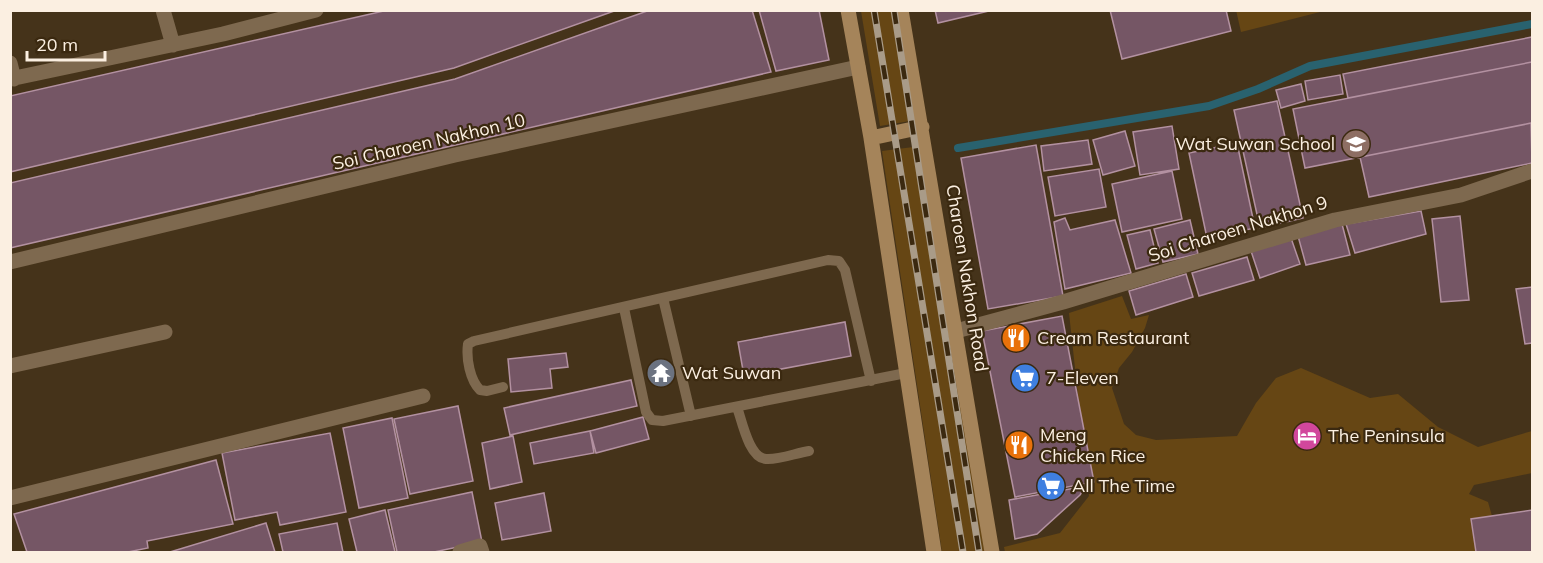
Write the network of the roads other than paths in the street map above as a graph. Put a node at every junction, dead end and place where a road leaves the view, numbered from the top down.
1 (163, 10) edge
2 (316, 10) edge
3 (848, 10) edge
4 (901, 10) edge
5 (173, 45) junction
6 (10, 63) edge
7 (858, 67) junction
8 (12, 79) edge
9 (922, 127) junction
10 (871, 138) junction
11 (1529, 172) edge
12 (10, 262) edge
13 (663, 298) junction
14 (624, 308) junction
15 (956, 331) junction
16 (165, 332) dead end
17 (10, 366) edge
18 (906, 373) junction
19 (871, 381) junction
20 (502, 387) dead end
21 (423, 396) dead end
22 (737, 407) junction
23 (691, 416) junction
24 (809, 451) dead end
25 (10, 498) edge
26 (460, 552) edge
27 (482, 552) edge
28 (934, 552) edge
29 (992, 552) edge

1 - 5 street
2 - 5 street
3 - 7 main road
4 - 9 main road, Charoen Nakhon Road
5 - 8 street
6 - 8 street
7 - 10 main road
7 - 12 street, Soi Charoen Nakhon 10
9 - 10 main road
9 - 15 main road, Charoen Nakhon Road
10 - 18 main road
11 - 15 street, Soi Charoen Nakhon 9
13 - 14 lane
13 - 19 lane
13 - 23 lane
14 - 20 lane
14 - 23 lane
15 - 29 main road, Charoen Nakhon Road
16 - 17 street
18 - 19 lane
18 - 28 main road
19 - 22 lane
21 - 25 street
22 - 23 lane
22 - 24 lane
26 - 27 street

